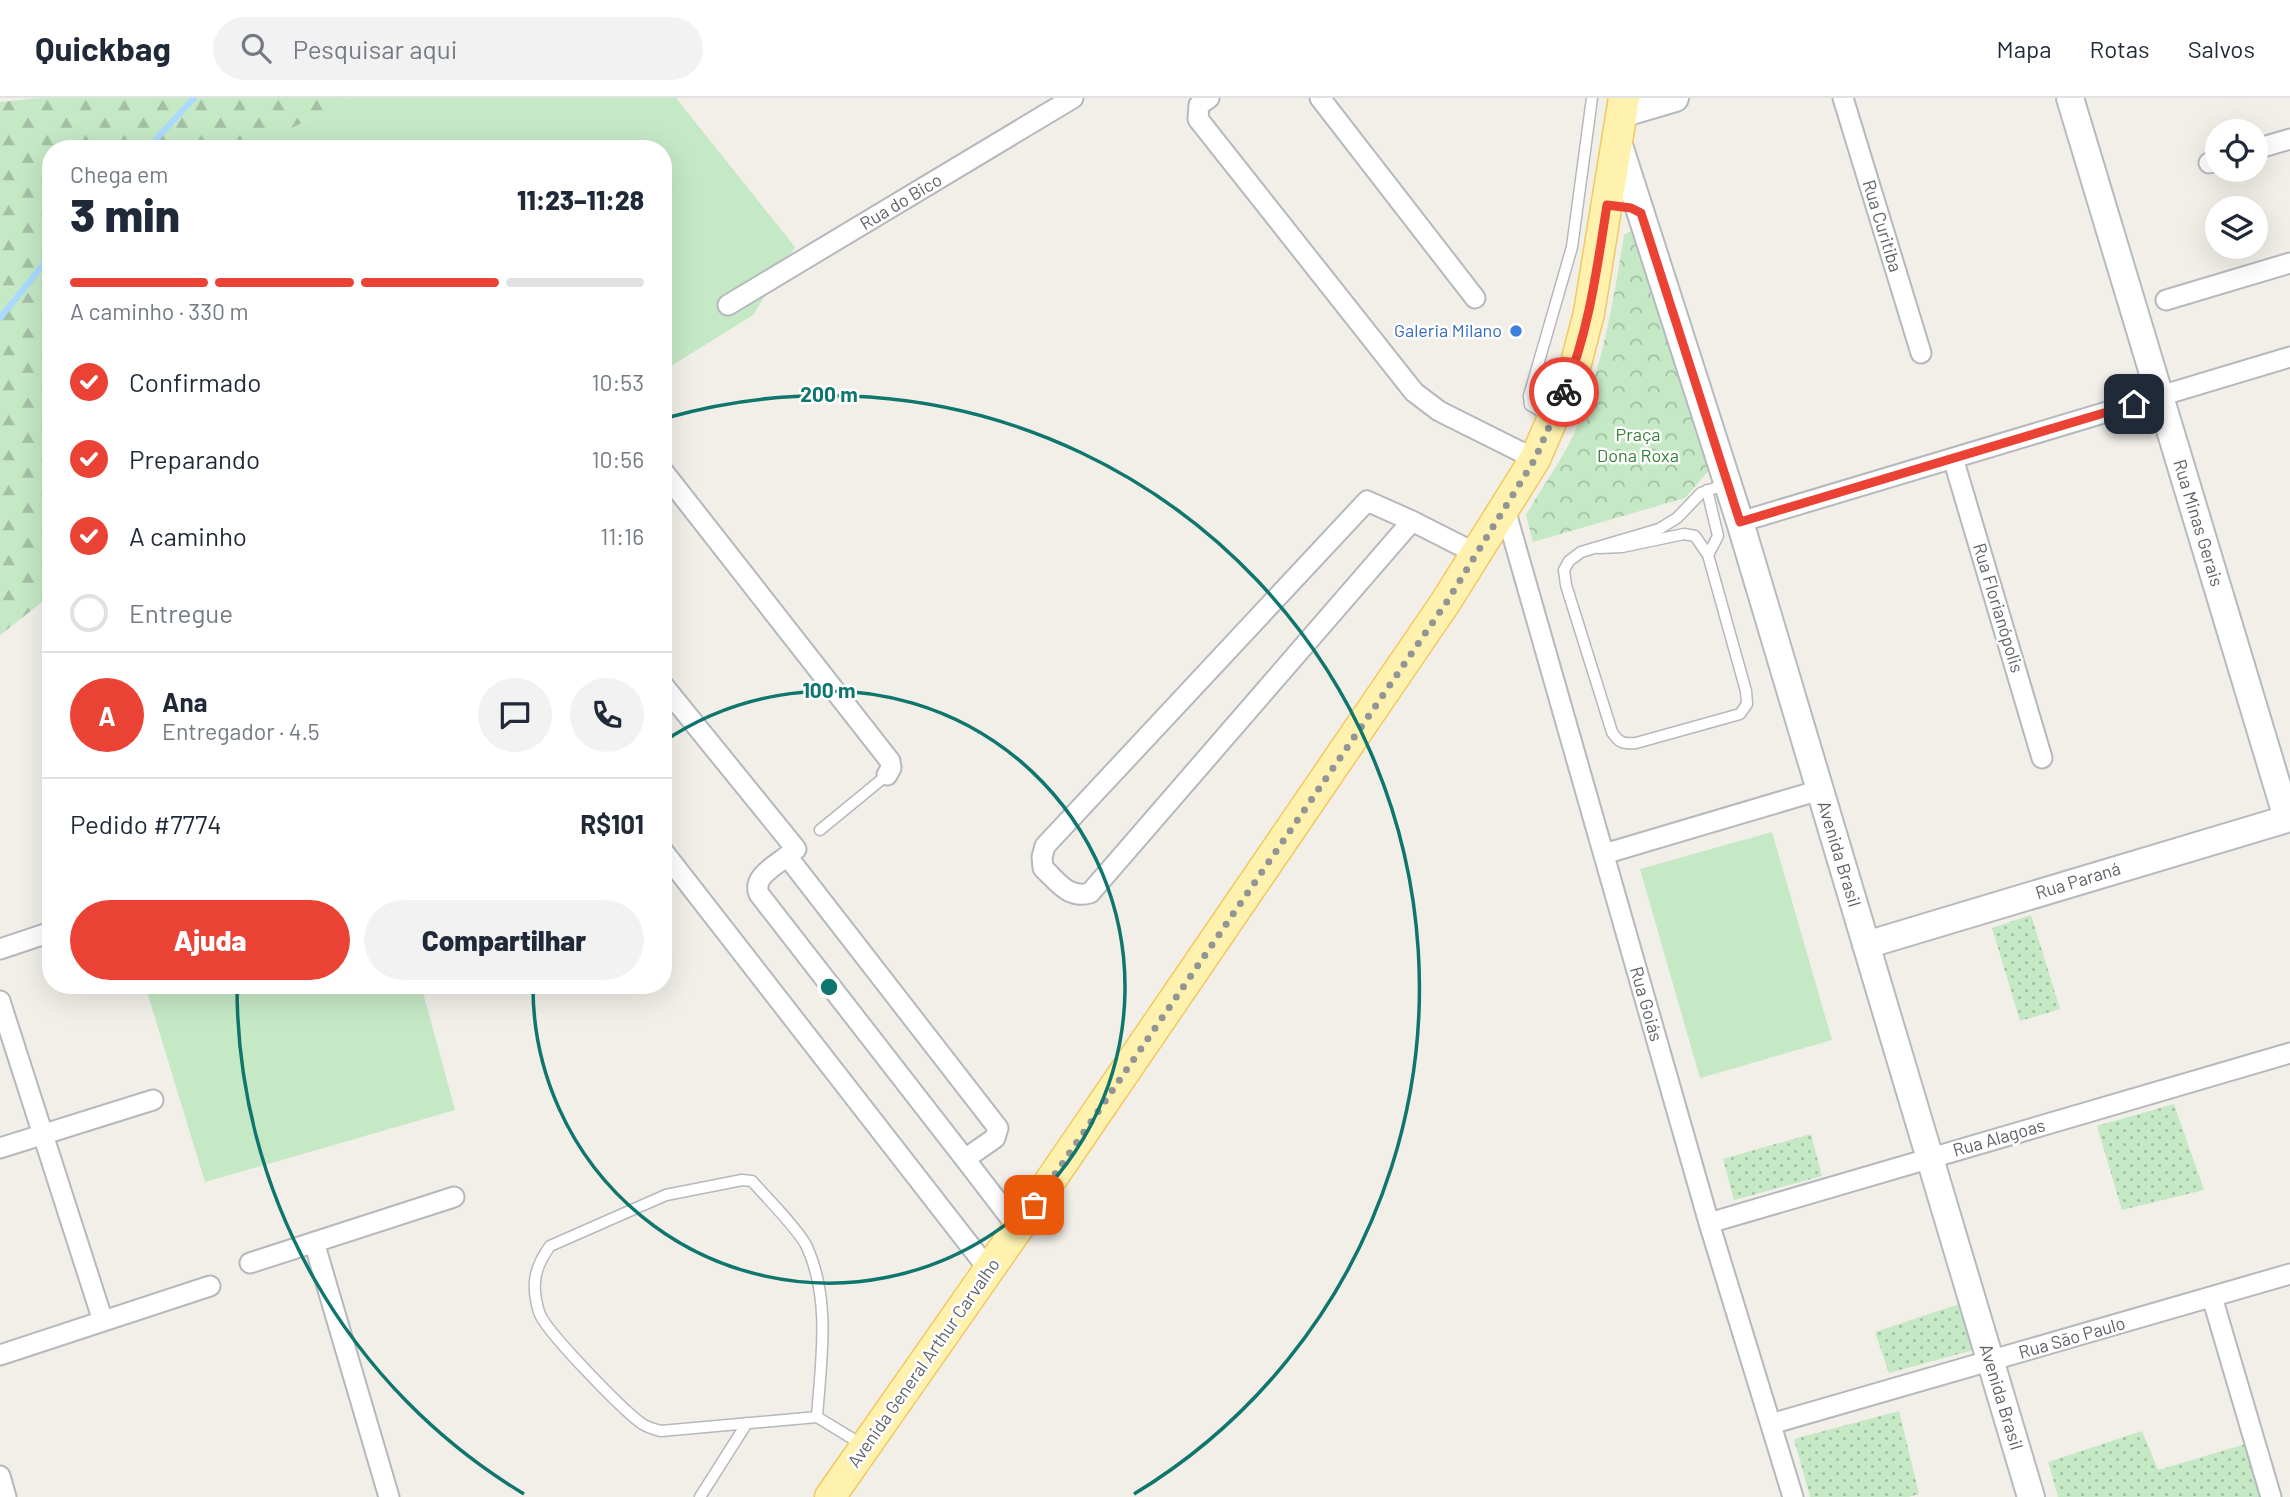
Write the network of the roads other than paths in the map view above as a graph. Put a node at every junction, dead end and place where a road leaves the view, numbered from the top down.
1 (1073, 98) edge
2 (1209, 98) edge
3 (1320, 98) edge
4 (1592, 98) edge
5 (1675, 98) edge
6 (1843, 98) edge
7 (2070, 98) edge
8 (1621, 117) edge
9 (2290, 139) edge
10 (2268, 145) edge
11 (1607, 205) junction
12 (1641, 213) junction
13 (2290, 263) edge
14 (1475, 298) dead end
15 (2166, 300) dead end
16 (728, 305) dead end
17 (1921, 353) dead end
18 (2290, 357) edge
19 (2160, 396) junction
20 (1553, 418) junction
21 (1953, 458) junction
22 (1535, 459) junction
23 (672, 482) edge
24 (1717, 487) junction
25 (1505, 509) junction
26 (1412, 521) junction
27 (1740, 522) junction
28 (1599, 548) junction
29 (1476, 554) junction
30 (1708, 555) junction
31 (672, 696) edge
32 (2042, 758) dead end
33 (887, 775) joint
34 (1820, 790) junction
35 (2289, 821) edge
36 (820, 830) dead end
37 (796, 849) dead end
38 (1604, 854) junction
39 (672, 862) edge
40 (42, 935) edge
41 (1866, 945) junction
42 (0, 949) edge
43 (0, 1002) edge
44 (2290, 1053) edge
45 (153, 1100) dead end
46 (43, 1135) junction
47 (0, 1148) edge
48 (1930, 1158) junction
49 (965, 1159) junction
50 (454, 1197) dead end
51 (1709, 1223) junction
52 (1018, 1228) junction
53 (314, 1242) junction
54 (250, 1263) dead end
55 (989, 1270) junction
56 (2290, 1274) edge
57 (210, 1286) dead end
58 (2212, 1297) junction
59 (103, 1321) junction
60 (0, 1355) edge
61 (1990, 1361) junction
62 (817, 1417) junction
63 (747, 1423) junction
64 (1771, 1424) junction
65 (866, 1447) junction
66 (0, 1476) edge
67 (6, 1497) edge
68 (390, 1497) edge
69 (700, 1497) edge
70 (830, 1497) edge
71 (1793, 1497) edge
72 (2031, 1497) edge
73 (2271, 1497) edge

1 - 16 street, Rua do Bico
2 - 22 street
3 - 14 street
4 - 20 lane
5 - 8 main road
6 - 17 street, Rua Curitiba
7 - 19 main road, Rua Minas Gerais
8 - 11 main road, Avenida General Arthur Carvalho
8 - 12 main road, Avenida Brasil
9 - 10 street
11 - 12 main road
11 - 20 main road, Avenida General Arthur Carvalho
12 - 24 main road, Avenida Brasil
13 - 15 street
18 - 19 street
19 - 21 street
19 - 35 main road, Rua Minas Gerais
20 - 22 main road, Avenida General Arthur Carvalho
21 - 27 street
21 - 32 street, Rua Florianópolis
22 - 25 main road, Avenida General Arthur Carvalho
23 - 33 street
24 - 27 main road, Avenida Brasil
24 - 28 lane
24 - 30 lane
25 - 29 main road, Avenida General Arthur Carvalho
25 - 38 street, Rua Goiás
26 - 26 street
26 - 29 street
27 - 34 main road, Avenida Brasil
28 - 30 lane
28 - 30 lane
29 - 52 main road, Avenida General Arthur Carvalho
31 - 37 street
33 - 36 lane
34 - 38 street
34 - 41 main road, Avenida Brasil
35 - 41 main road, Rua Paraná
38 - 51 street, Rua Goiás
39 - 55 street
40 - 42 street
41 - 48 main road, Avenida Brasil
43 - 46 street
44 - 48 street, Rua Alagoas
45 - 46 street
46 - 47 street
46 - 59 street
48 - 51 street, Rua Alagoas
48 - 61 main road, Avenida Brasil
49 - 49 street
49 - 52 street
50 - 53 street
51 - 64 street, Rua Goiás
52 - 55 main road, Avenida General Arthur Carvalho
53 - 54 street
53 - 68 street
55 - 65 main road, Avenida General Arthur Carvalho
56 - 58 street, Rua São Paulo
57 - 59 street
58 - 61 street, Rua São Paulo
58 - 73 street
59 - 60 street
61 - 64 street, Rua São Paulo
61 - 72 main road, Avenida Brasil
62 - 63 lane
62 - 63 lane
62 - 65 lane
63 - 69 lane
64 - 71 street, Rua Goiás
65 - 70 main road, Avenida General Arthur Carvalho
66 - 67 street

